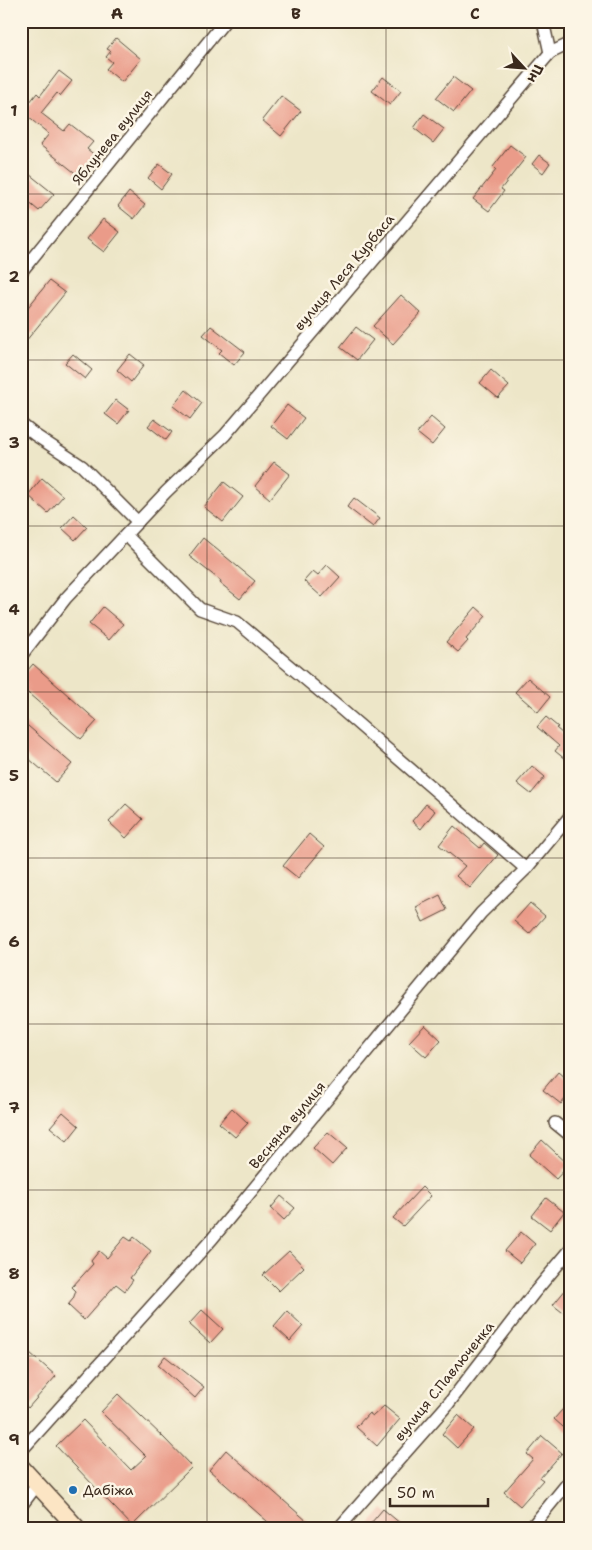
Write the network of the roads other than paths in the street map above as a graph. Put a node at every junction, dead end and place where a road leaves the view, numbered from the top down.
1 (225, 21) edge
2 (542, 21) edge
3 (571, 43) edge
4 (550, 53) junction
5 (21, 272) edge
6 (21, 424) edge
7 (138, 522) junction
8 (126, 535) junction
9 (21, 656) edge
10 (571, 815) edge
11 (526, 869) junction
12 (555, 1123) dead end
13 (571, 1136) edge
14 (571, 1249) edge
15 (21, 1450) edge
16 (21, 1467) edge
17 (571, 1479) edge
18 (37, 1485) junction
19 (21, 1506) edge
20 (78, 1529) edge
21 (338, 1529) edge
22 (530, 1529) edge

1 - 5 street, Яблунева вулиця
2 - 4 street
3 - 4 street, вулиця Леся Курбаса
4 - 7 street, вулиця Леся Курбаса
6 - 7 street
7 - 8 street, вулиця Леся Курбаса
8 - 9 street, вулиця Леся Курбаса
8 - 11 street
10 - 11 street, Весняна вулиця
11 - 15 street, Весняна вулиця
12 - 13 street
14 - 21 street, вулиця С.Павлюченка
16 - 18 street
17 - 22 street
18 - 19 street
18 - 20 street

